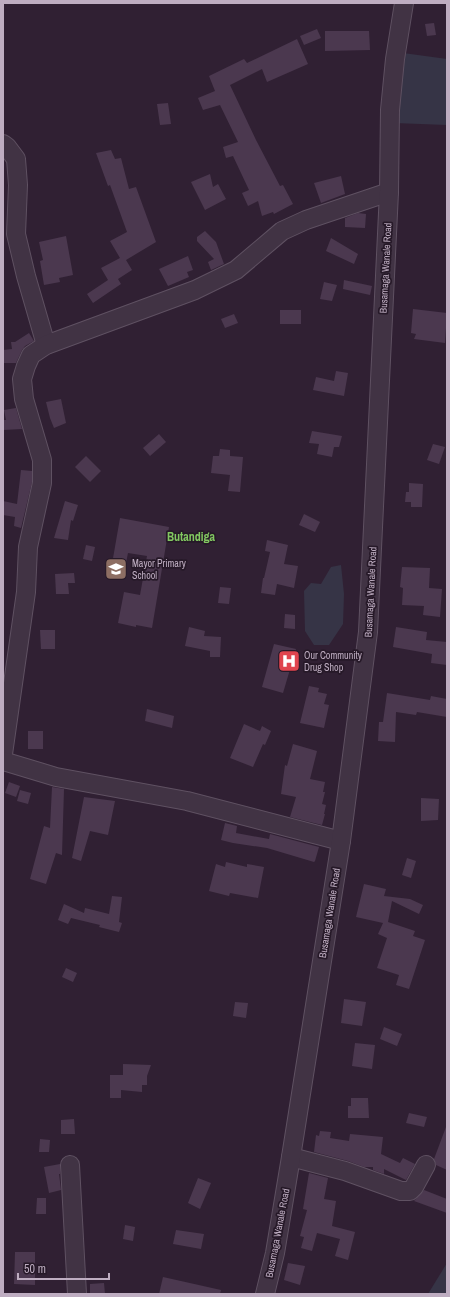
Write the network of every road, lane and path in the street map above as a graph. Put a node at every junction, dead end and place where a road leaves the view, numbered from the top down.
1 (404, 3) edge
2 (3, 144) edge
3 (389, 192) junction
4 (46, 345) junction
5 (3, 754) edge
6 (3, 761) edge
7 (341, 840) junction
8 (291, 1157) junction
9 (70, 1165) dead end
10 (426, 1165) dead end
11 (77, 1294) edge
12 (265, 1294) edge

1 - 3 street, Busamaga Wanale Road
2 - 4 street
3 - 4 street
3 - 7 street, Busamaga Wanale Road
4 - 5 street
6 - 7 street
7 - 8 street, Busamaga Wanale Road
8 - 10 street
8 - 12 street, Busamaga Wanale Road
9 - 11 street

